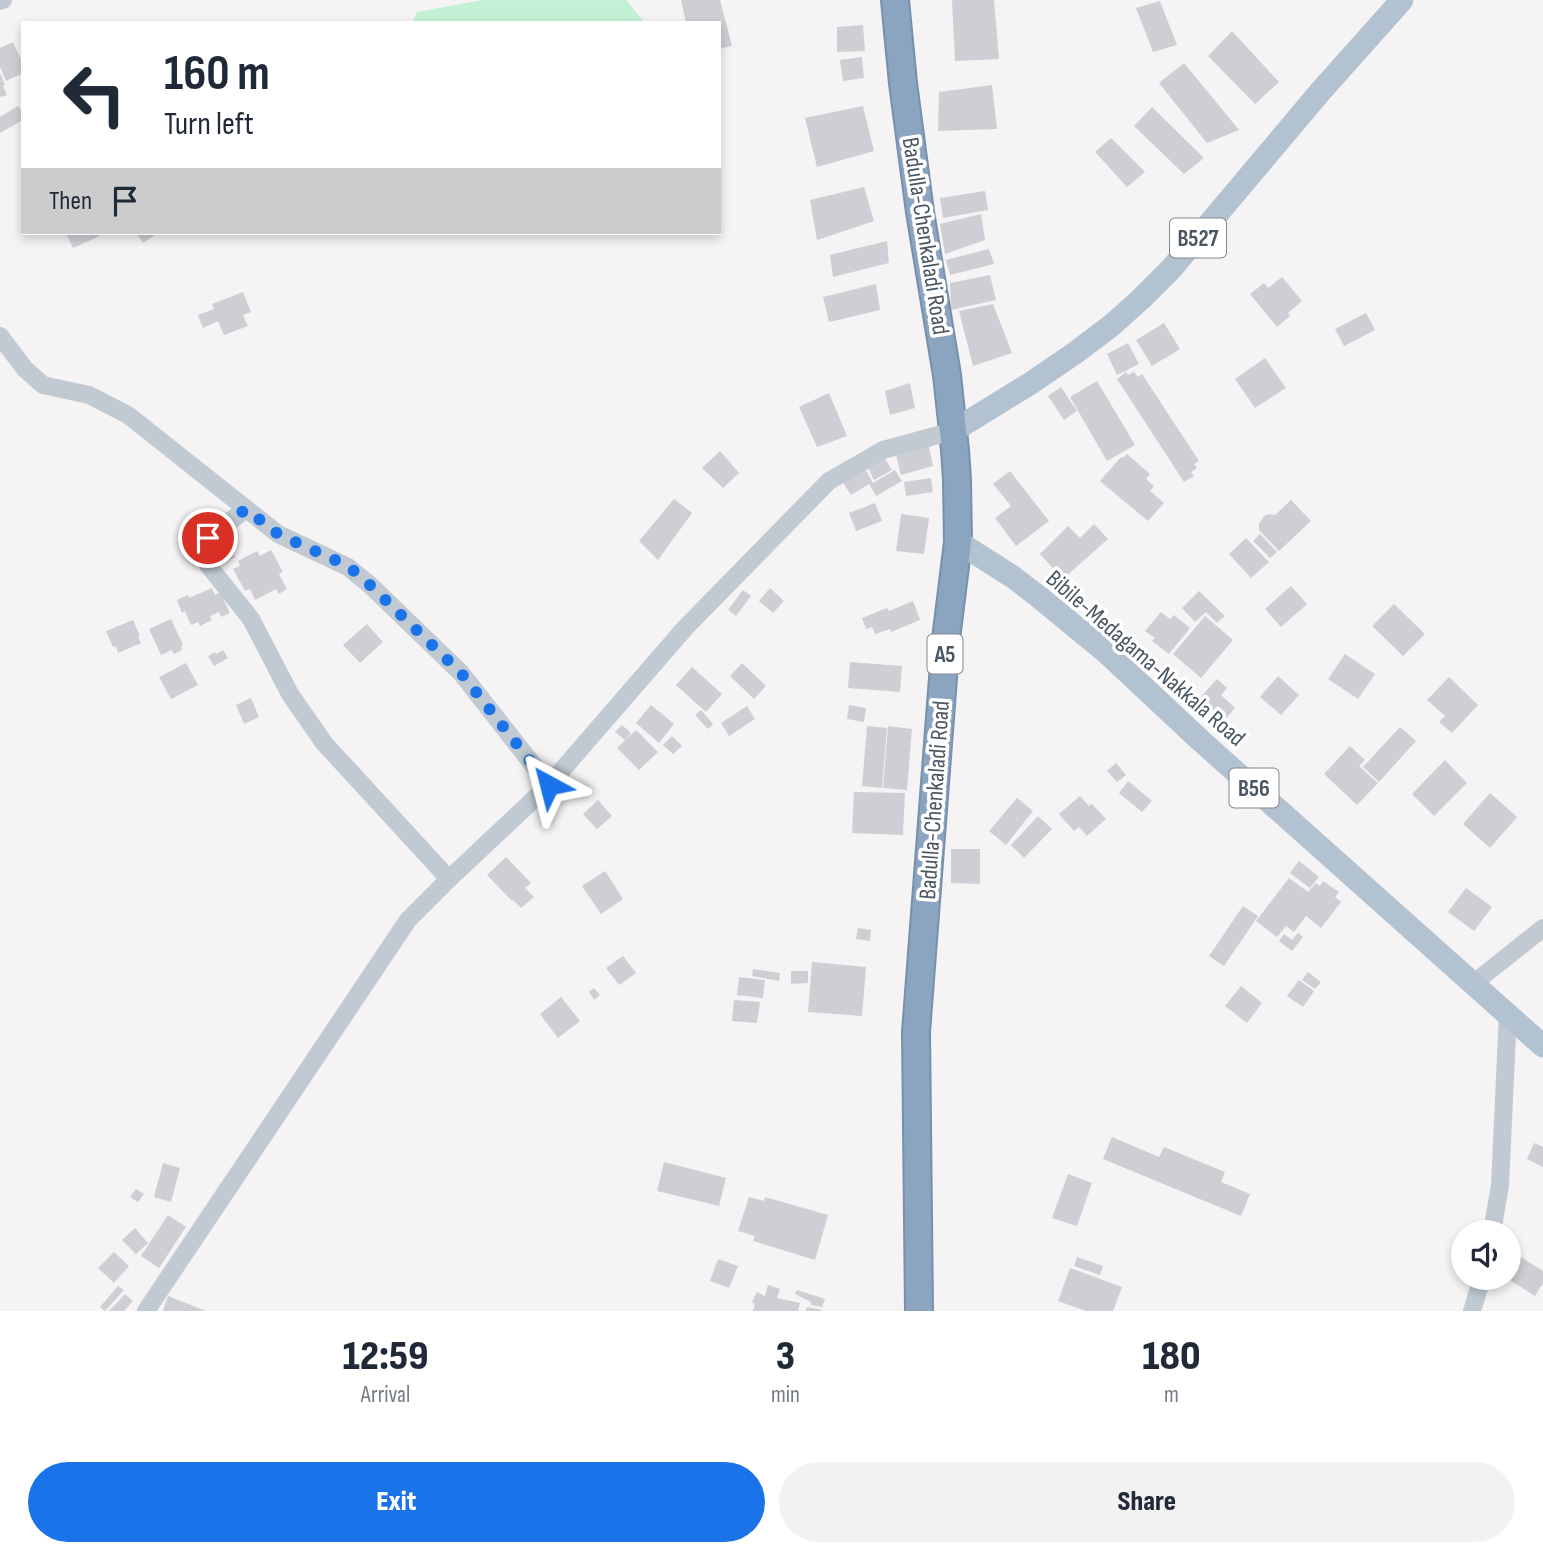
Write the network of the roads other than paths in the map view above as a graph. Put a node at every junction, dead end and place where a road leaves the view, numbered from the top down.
1 (895, 0) edge
2 (1402, 0) edge
3 (0, 335) edge
4 (953, 430) junction
5 (246, 509) junction
6 (958, 542) junction
7 (549, 785) junction
8 (449, 878) junction
9 (1543, 928) edge
10 (1474, 984) junction
11 (1508, 1013) junction
12 (1543, 1046) edge
13 (1494, 1220) edge
14 (1478, 1290) edge
15 (146, 1311) edge
16 (919, 1311) edge
17 (1472, 1311) edge

1 - 4 highway, Badulla-Chenkaladi Road / A5
2 - 4 main road, B527
3 - 5 street
4 - 6 highway, Badulla-Chenkaladi Road / A5
4 - 7 street
5 - 7 street
5 - 8 street
6 - 10 main road, Bibile-Medagama-Nakkala Road / B56
6 - 16 highway, Badulla-Chenkaladi Road / A5
7 - 8 street
8 - 15 street
9 - 10 street
10 - 11 main road, Bibile-Medagama-Nakkala Road / B56
11 - 12 main road, Bibile-Medagama-Nakkala Road / B56
11 - 13 street
14 - 17 street

